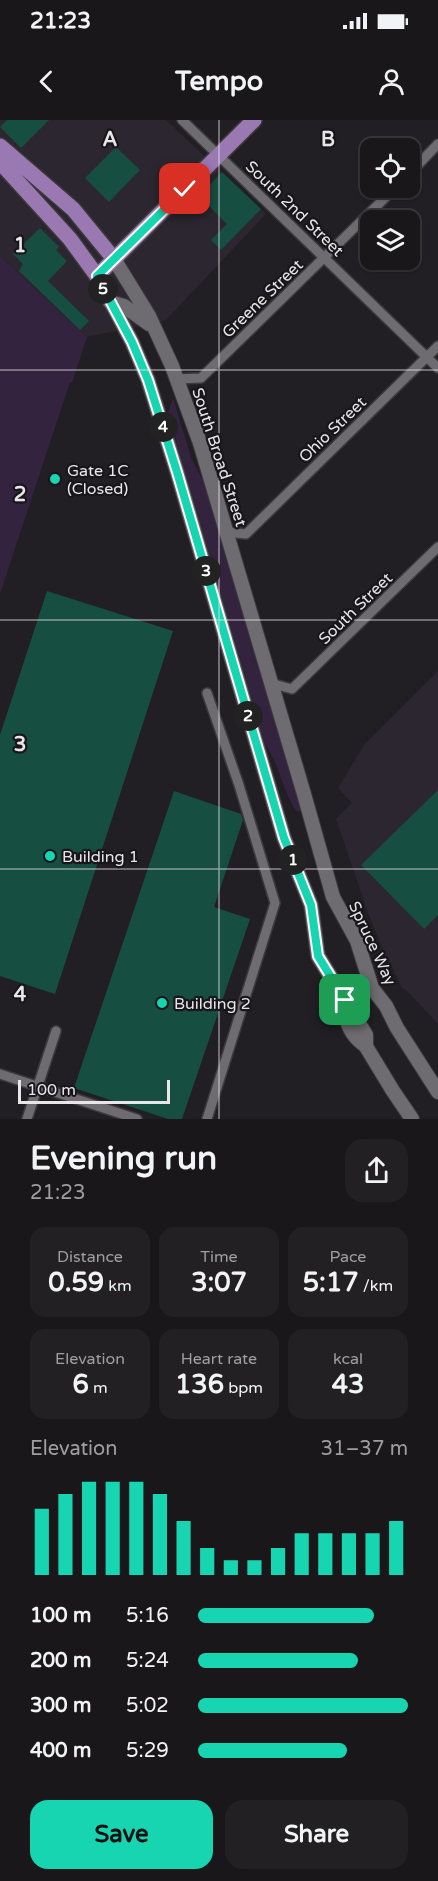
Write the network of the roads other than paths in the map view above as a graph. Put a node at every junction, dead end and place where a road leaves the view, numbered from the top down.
1 (182, 120) edge
2 (254, 120) edge
3 (438, 144) edge
4 (0, 147) edge
5 (219, 156) junction
6 (0, 162) edge
7 (420, 163) edge
8 (385, 198) edge
9 (325, 258) junction
10 (114, 259) junction
11 (97, 276) junction
12 (110, 302) junction
13 (155, 329) junction
14 (438, 346) edge
15 (427, 357) junction
16 (438, 368) edge
17 (176, 379) junction
18 (226, 532) junction
19 (438, 547) edge
20 (270, 683) junction
21 (207, 693) dead end
22 (315, 830) joint
23 (56, 1031) dead end
24 (0, 1074) edge
25 (37, 1087) junction
26 (438, 1092) edge
27 (27, 1119) edge
28 (137, 1119) edge
29 (207, 1119) edge
30 (412, 1119) edge

1 - 5 street, South 2nd Street
2 - 5 main road
3 - 7 street
4 - 10 main road, South Broad Street
5 - 9 street, South 2nd Street
5 - 10 main road
6 - 11 main road
8 - 9 street, Greene Street
9 - 15 street, South 2nd Street
9 - 17 street, Greene Street
10 - 11 main road
10 - 13 street, South Broad Street
11 - 12 street
12 - 13 street
12 - 30 street
13 - 17 street, South Broad Street
14 - 15 street, Ohio Street
15 - 16 street, South 2nd Street
15 - 18 street, Ohio Street
17 - 18 street, South Broad Street
18 - 20 street, South Broad Street
19 - 20 street, South Street
20 - 22 street, South Broad Street
21 - 29 street
22 - 26 street, Spruce Way
23 - 25 street
24 - 25 street
25 - 27 street
25 - 28 street

